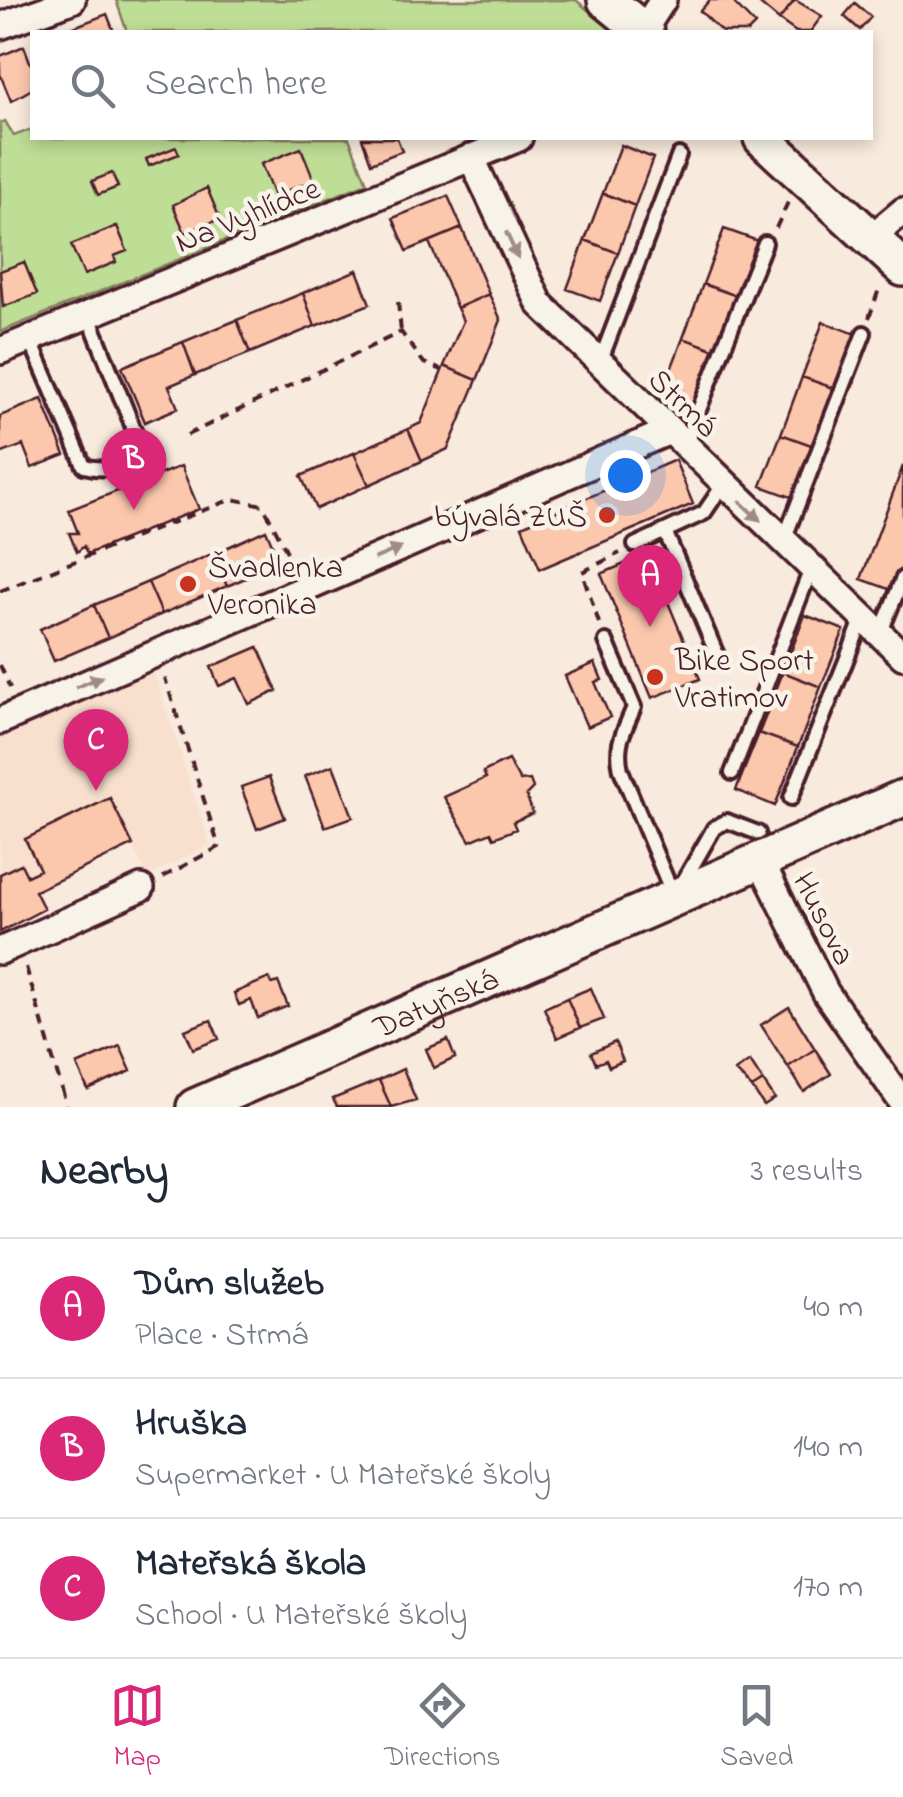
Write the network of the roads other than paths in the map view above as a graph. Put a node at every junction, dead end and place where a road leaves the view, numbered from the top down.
1 (72, 0) edge
2 (606, 0) edge
3 (663, 0) edge
4 (0, 26) edge
5 (642, 30) edge
6 (645, 30) edge
7 (514, 140) edge
8 (764, 140) edge
9 (679, 154) dead end
10 (471, 157) junction
11 (903, 211) edge
12 (765, 243) road end
13 (889, 254) edge
14 (88, 314) junction
15 (864, 332) road end
16 (30, 338) junction
17 (0, 351) edge
18 (599, 364) junction
19 (675, 440) junction
20 (722, 485) junction
21 (665, 531) junction
22 (783, 542) junction
23 (635, 545) road end
24 (811, 569) junction
25 (903, 578) edge
26 (872, 626) junction
27 (606, 642) road end
28 (903, 656) edge
29 (720, 662) dead end
30 (0, 721) edge
31 (732, 773) dead end
32 (791, 798) dead end
33 (903, 798) edge
34 (759, 847) junction
35 (141, 888) road end
36 (674, 898) junction
37 (10, 947) edge
38 (903, 1103) edge
39 (195, 1107) edge

1 - 4 street
2 - 5 main road
3 - 6 street
7 - 10 street, Na Vyhlídce
8 - 13 main road
9 - 18 lane
10 - 14 street, Na Vyhlídce
10 -> 18 street, Strmá
11 - 13 street
12 - 19 lane
14 - 16 street, Na Vyhlídce
14 - 16 lane
15 - 22 lane
16 - 17 street, Na Vyhlídce
18 - 19 street, Strmá
19 - 20 street, Strmá
30 -> 19 street
20 - 21 lane
20 -> 22 street, Strmá
21 - 23 lane
21 - 29 lane
22 - 24 street, Strmá
24 - 26 street, Strmá
24 - 31 lane
25 - 26 lane
26 - 28 street, Strmá
26 - 32 lane
27 - 36 lane
33 - 34 main road, Datyňská
34 - 36 main road, Datyňská
34 - 36 lane
34 - 38 street, Husova
35 - 37 street
36 - 39 main road, Datyňská

